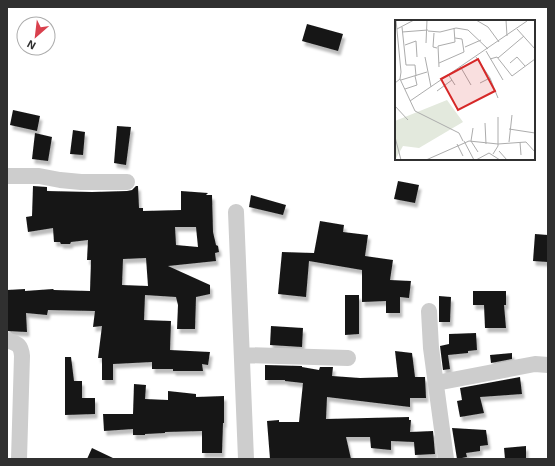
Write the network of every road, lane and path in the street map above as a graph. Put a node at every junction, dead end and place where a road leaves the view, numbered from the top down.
1 (7, 176) edge
2 (127, 182) dead end
3 (236, 212) dead end
4 (428, 311) dead end
5 (7, 340) edge
6 (242, 355) junction
7 (348, 358) dead end
8 (548, 365) edge
9 (436, 383) junction
10 (19, 459) edge
11 (246, 459) edge
12 (446, 459) edge

1 - 2 street
3 - 6 street
4 - 9 street
5 - 10 street
6 - 7 street
6 - 11 street
8 - 9 street
9 - 12 street

